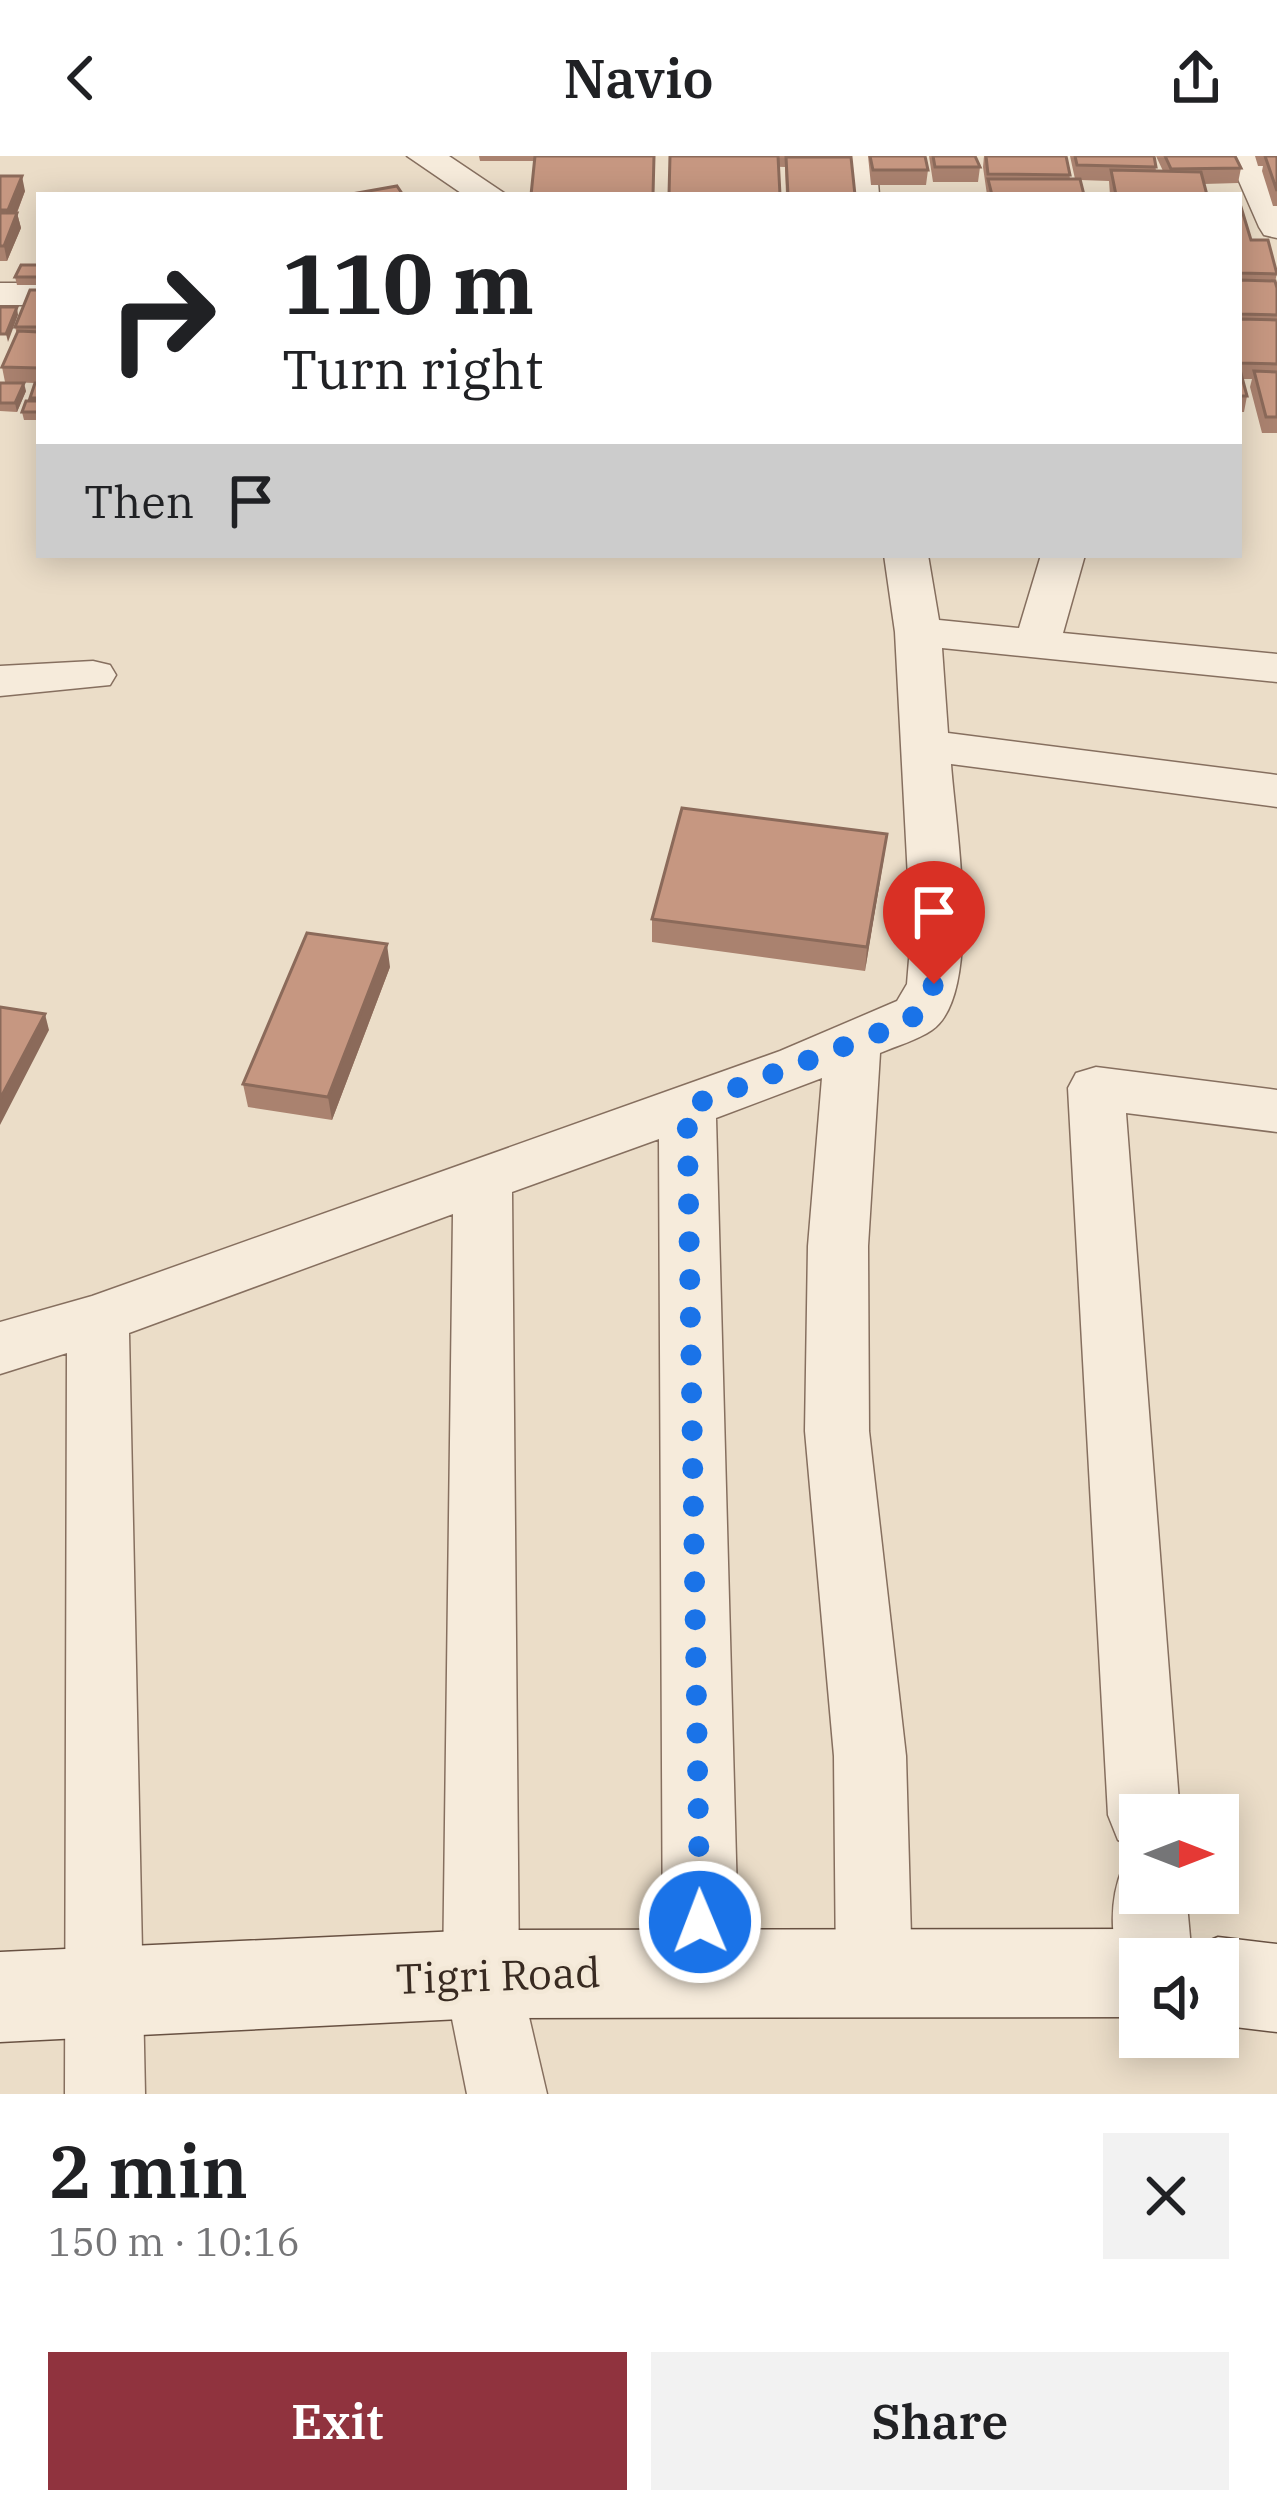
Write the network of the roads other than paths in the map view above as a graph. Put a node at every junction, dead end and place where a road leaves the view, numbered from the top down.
1 (424, 156) edge
2 (859, 156) edge
3 (1245, 156) edge
4 (484, 192) edge
5 (861, 192) edge
6 (1277, 227) edge
7 (0, 294) edge
8 (36, 294) edge
9 (906, 558) edge
10 (1062, 558) edge
11 (918, 632) junction
12 (1036, 644) junction
13 (1277, 668) edge
14 (93, 676) dead end
15 (0, 681) edge
16 (925, 745) junction
17 (1277, 791) edge
18 (853, 1042) junction
19 (687, 1107) junction
20 (1277, 1111) edge
21 (483, 1177) junction
22 (98, 1318) junction
23 (0, 1348) edge
24 (1143, 1794) edge
25 (701, 1970) junction
26 (874, 1973) junction
27 (1119, 1973) edge
28 (482, 1974) junction
29 (1239, 1983) edge
30 (1277, 1988) edge
31 (108, 1990) junction
32 (0, 1997) edge
33 (105, 2094) edge
34 (507, 2094) edge

1 - 4 street
2 - 5 street
3 - 6 street
7 - 8 street
9 - 11 street
10 - 12 street
11 - 12 street
11 - 16 street
12 - 13 street
14 - 15 street
16 - 17 street
16 - 18 street
18 - 19 street
18 - 26 street
19 - 21 street
19 - 25 street
20 - 24 street
21 - 22 street
21 - 28 street
22 - 23 street
22 - 31 street
25 - 26 street, Tigri Road
25 - 28 street, Tigri Road
26 - 27 street, Tigri Road
28 - 31 street, Tigri Road
28 - 34 street
29 - 30 street
31 - 32 street, Tigri Road
31 - 33 street

